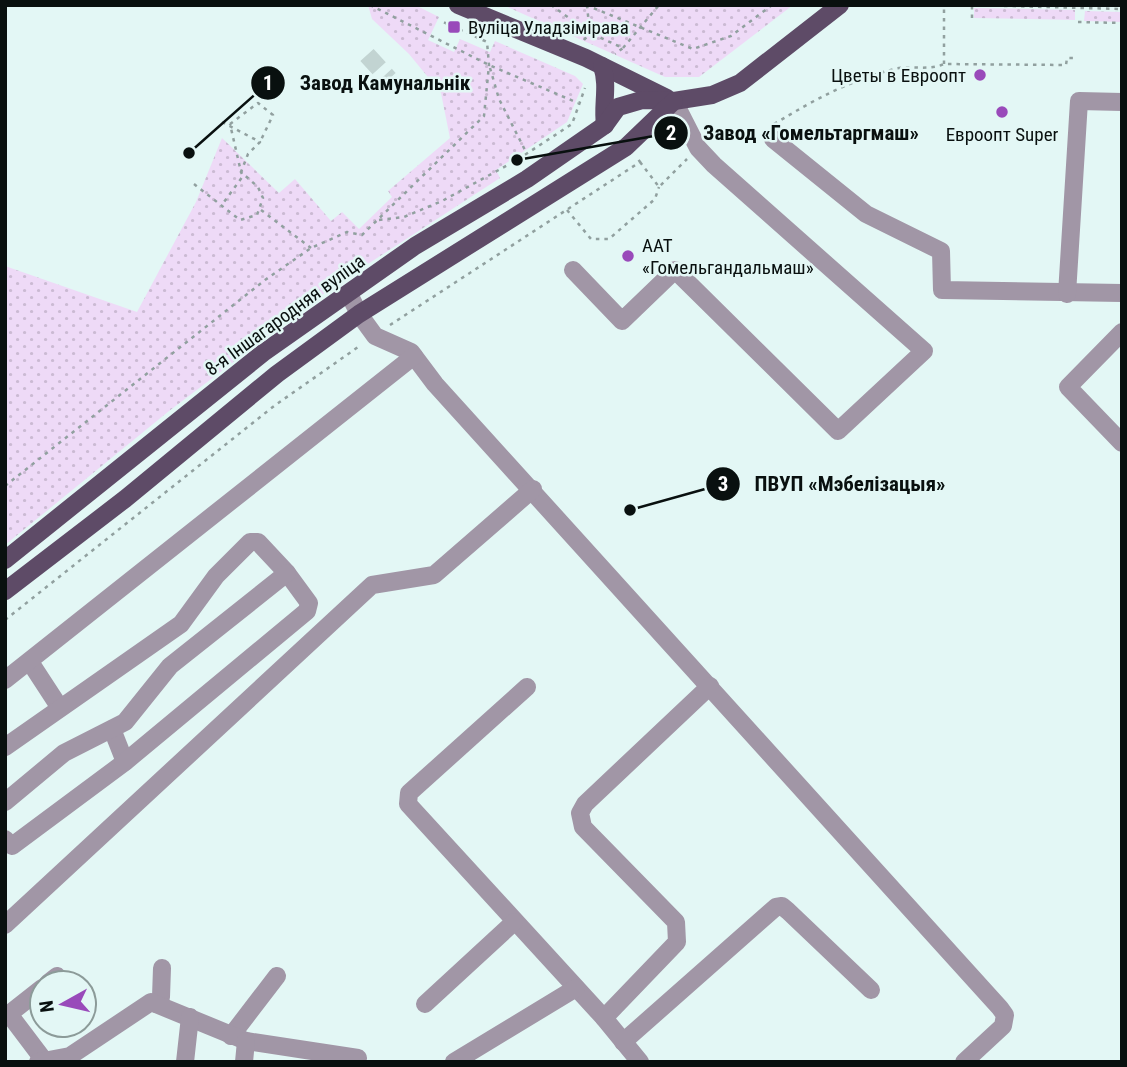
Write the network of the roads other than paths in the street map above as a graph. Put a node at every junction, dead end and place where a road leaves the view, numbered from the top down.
1 (458, 5) edge
2 (840, 5) edge
3 (608, 60) junction
4 (674, 101) junction
5 (1122, 102) edge
6 (604, 125) junction
7 (768, 132) road end
8 (573, 270) dead end
9 (1122, 293) edge
10 (349, 294) junction
11 (1067, 294) junction
12 (359, 314) junction
13 (1122, 332) edge
14 (414, 356) junction
15 (1122, 443) edge
16 (533, 489) junction
17 (5, 560) edge
18 (288, 573) junction
19 (5, 591) edge
20 (181, 624) junction
21 (152, 646) junction
22 (199, 646) junction
23 (30, 662) junction
24 (170, 666) junction
25 (5, 680) edge
26 (710, 686) junction
27 (527, 687) dead end
28 (60, 708) junction
29 (112, 729) junction
30 (5, 747) edge
31 (125, 762) junction
32 (5, 802) edge
33 (5, 839) edge
34 (514, 922) junction
35 (5, 925) edge
36 (162, 968) dead end
37 (277, 976) dead end
38 (576, 988) junction
39 (871, 990) dead end
40 (28, 998) edge
41 (425, 1004) dead end
42 (162, 1005) junction
43 (7, 1012) edge
44 (190, 1017) junction
45 (604, 1018) junction
46 (239, 1039) junction
47 (624, 1042) junction
48 (358, 1058) dead end
49 (40, 1060) edge
50 (186, 1062) edge
51 (244, 1062) edge
52 (454, 1062) edge
53 (640, 1062) edge
54 (964, 1062) edge

1 - 3 main road
2 - 4 main road
3 - 4 main road
3 - 6 main road
4 - 6 main road, 8-я Іншагародняя вуліца
4 - 8 street
4 - 12 main road
5 - 11 street
6 - 10 main road, 8-я Іншагародняя вуліца
7 - 11 street
9 - 11 street
10 - 12 street
10 - 17 main road, 8-я Іншагародняя вуліца
12 - 14 street
12 - 19 main road
13 - 15 street
14 - 16 street
14 - 23 street
16 - 26 street
16 - 35 street
18 - 20 street
18 - 22 street
18 - 31 street
20 - 21 street
20 - 22 street
21 - 24 street
21 - 28 street
22 - 24 street
23 - 25 street
23 - 28 street
24 - 29 street
26 - 45 street
26 - 54 street
27 - 34 street
28 - 30 street
29 - 31 street
29 - 32 street
31 - 33 street
34 - 38 street
34 - 41 street
36 - 42 street
37 - 46 street
38 - 45 street
38 - 52 street
39 - 47 street
40 - 43 street
42 - 44 street
42 - 49 street
43 - 49 street
44 - 46 street
44 - 50 street
45 - 47 street
46 - 48 street
46 - 51 street
47 - 53 street

